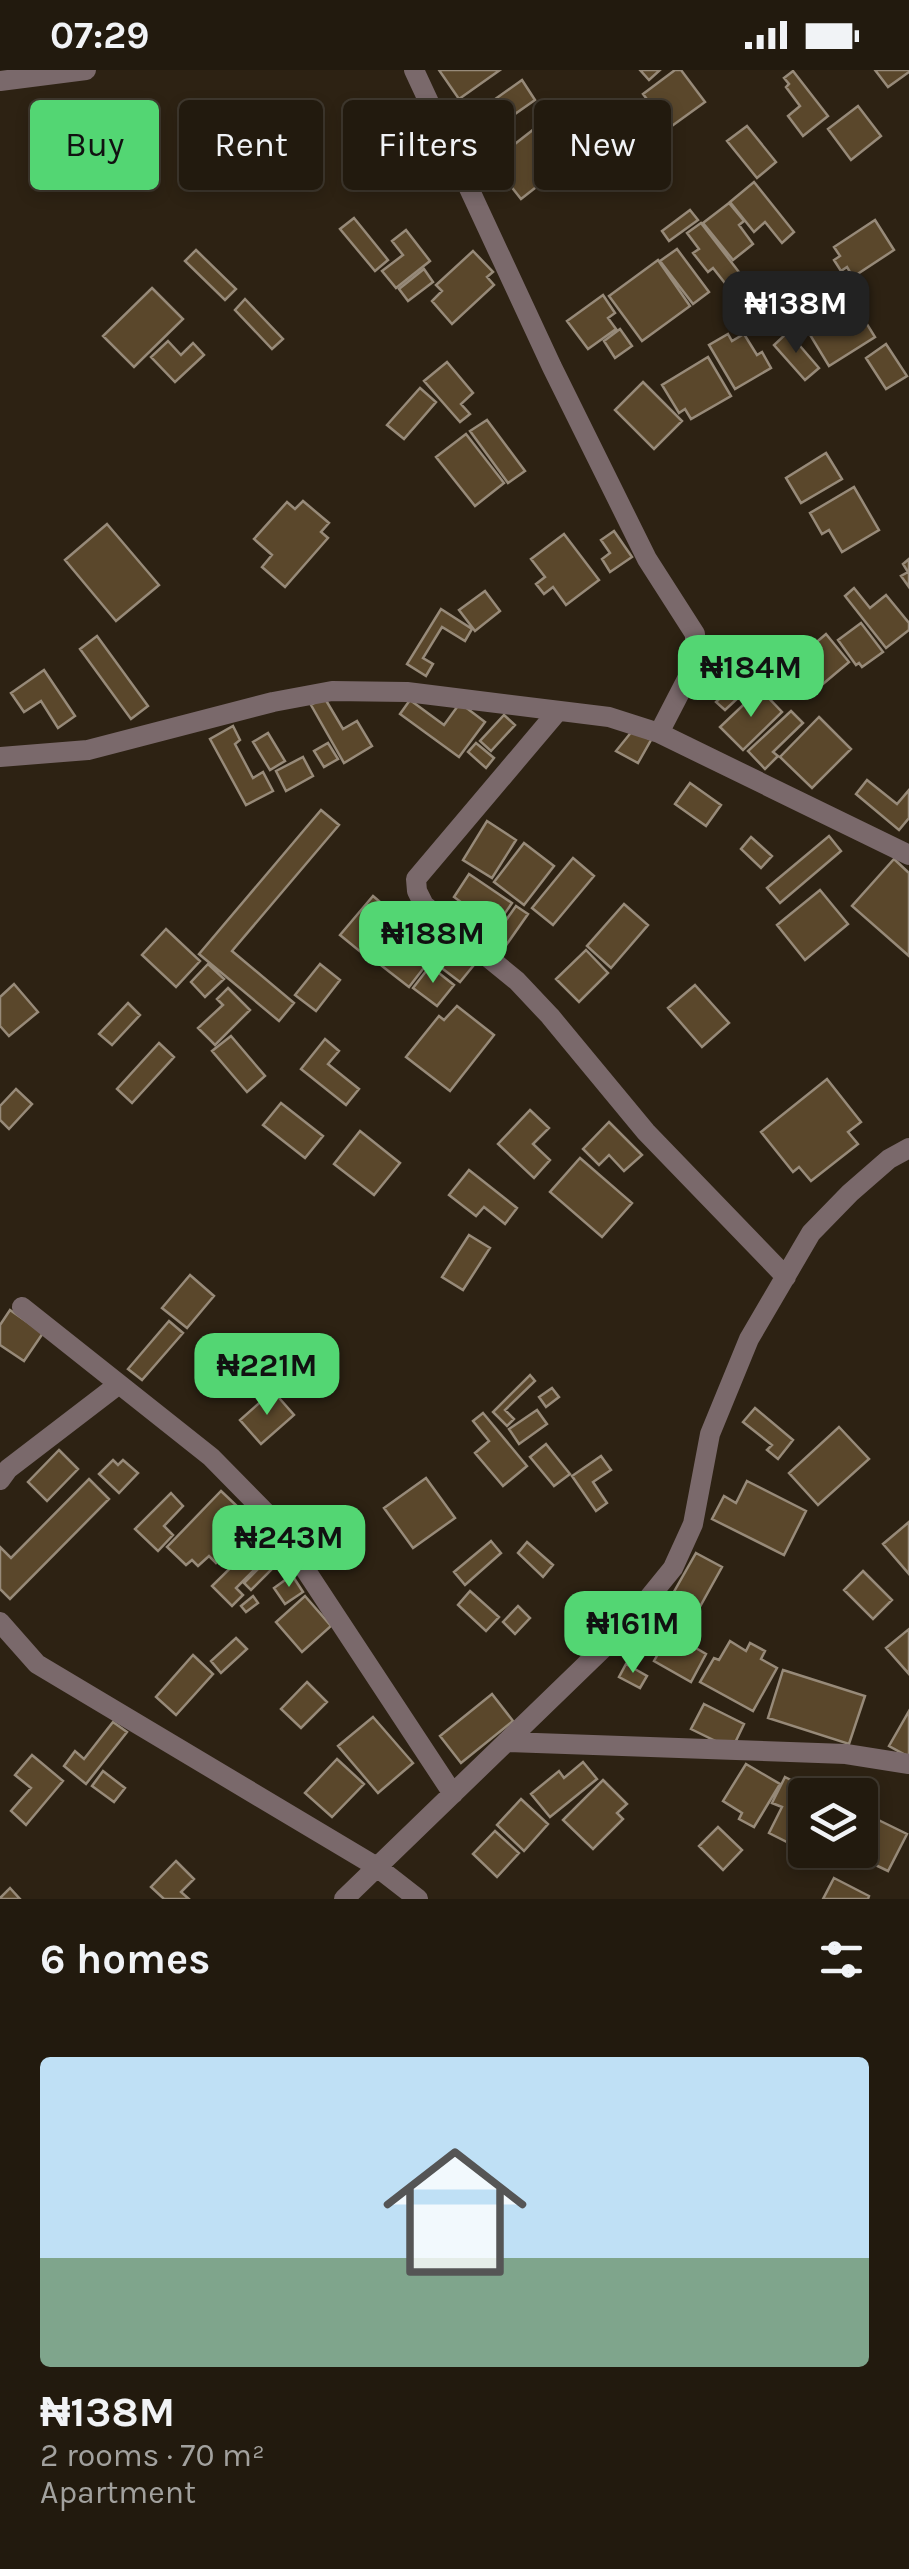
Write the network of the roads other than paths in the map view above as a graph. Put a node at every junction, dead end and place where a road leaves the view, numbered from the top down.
1 (86, 70) edge
2 (414, 70) edge
3 (0, 81) edge
4 (558, 711) junction
5 (659, 733) junction
6 (0, 757) edge
7 (909, 855) edge
8 (909, 1148) edge
9 (786, 1277) junction
10 (22, 1308) dead end
11 (120, 1384) junction
12 (0, 1480) edge
13 (0, 1622) edge
14 (506, 1742) junction
15 (909, 1764) edge
16 (453, 1794) junction
17 (377, 1867) junction
18 (344, 1899) edge
19 (418, 1899) edge

1 - 3 street
2 - 5 street
4 - 5 street
4 - 6 street
4 - 9 street
5 - 7 street
8 - 9 street
9 - 14 street
10 - 11 street
11 - 12 street
11 - 16 street
13 - 17 street
14 - 15 street
14 - 16 street
16 - 17 street
17 - 18 street
17 - 19 street

